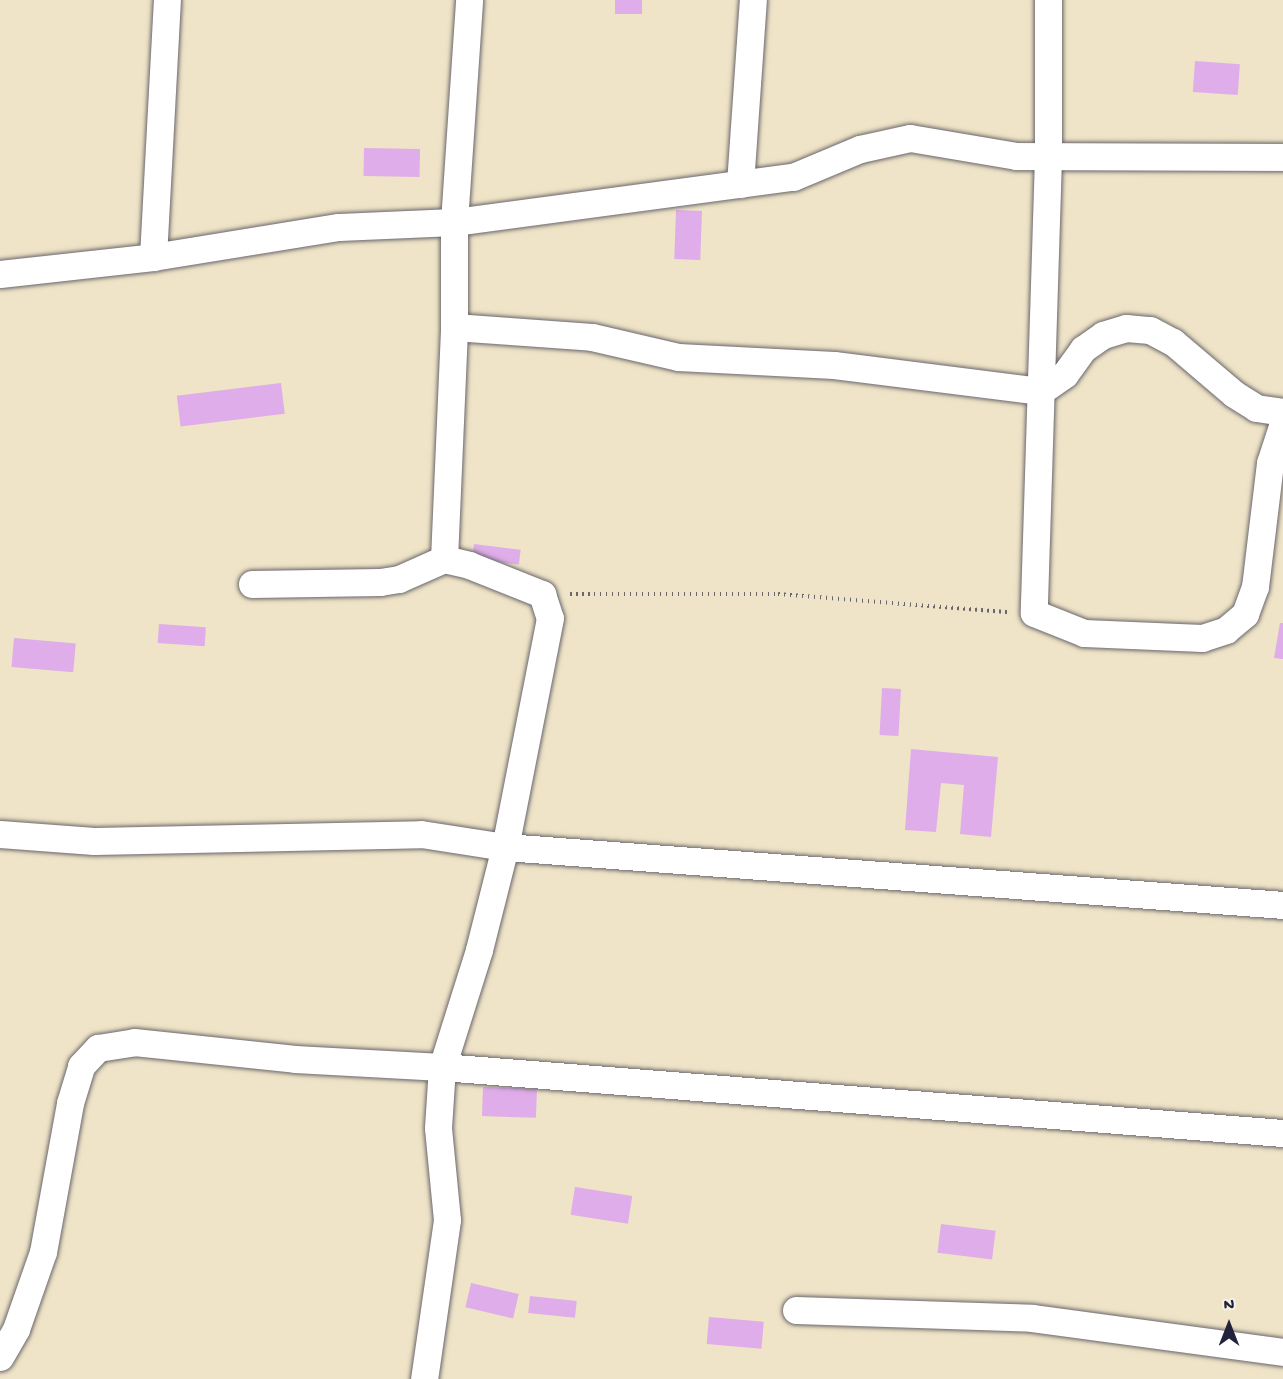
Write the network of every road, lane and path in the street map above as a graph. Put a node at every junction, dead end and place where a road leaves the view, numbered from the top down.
1 (167, 0) edge
2 (469, 0) edge
3 (753, 0) edge
4 (1048, 0) edge
5 (1048, 157) junction
6 (1283, 157) edge
7 (740, 184) junction
8 (454, 222) junction
9 (153, 257) junction
10 (0, 274) edge
11 (454, 327) junction
12 (1041, 391) junction
13 (1283, 412) edge
14 (1283, 423) edge
15 (444, 559) junction
16 (252, 584) dead end
17 (542, 594) junction
18 (1034, 613) junction
19 (0, 834) edge
20 (505, 847) junction
21 (1283, 905) edge
22 (442, 1067) junction
23 (1283, 1133) edge
24 (796, 1310) dead end
25 (1283, 1352) edge
26 (0, 1357) edge
27 (424, 1379) edge

1 - 9 street
2 - 8 street
3 - 7 street
4 - 5 street
5 - 6 street
5 - 7 street
5 - 12 street
7 - 8 street
8 - 9 street
8 - 11 street
9 - 10 street
11 - 12 street
11 - 15 street
12 - 13 street
12 - 18 street
14 - 18 street
15 - 16 street
15 - 17 street
17 - 18 path
17 - 20 street
19 - 20 street
20 - 21 street
20 - 22 street
22 - 23 street
22 - 26 street
22 - 27 street
24 - 25 street

